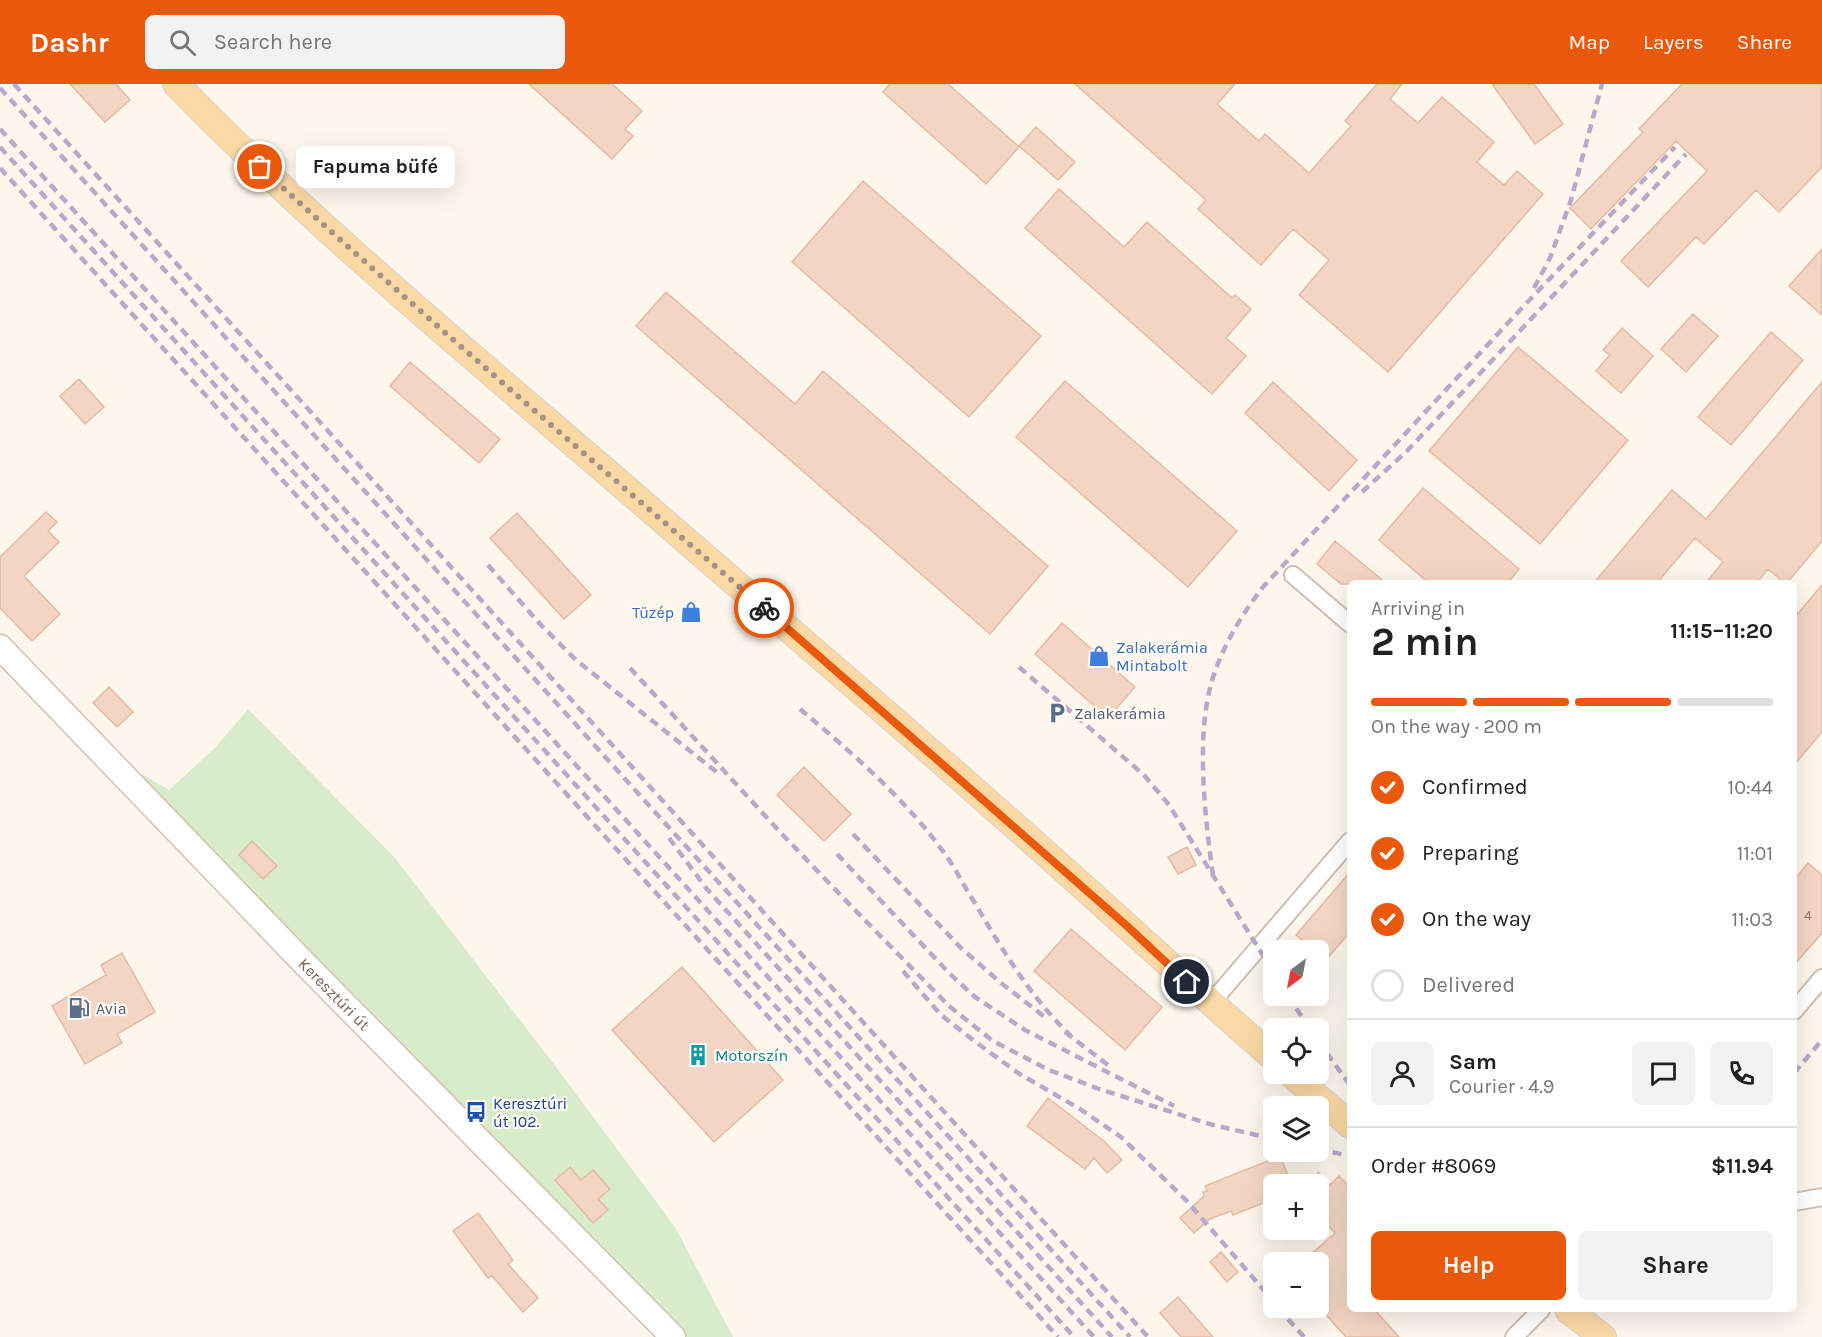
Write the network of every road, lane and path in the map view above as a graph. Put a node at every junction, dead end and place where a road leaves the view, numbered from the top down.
1 (176, 84) edge
2 (1293, 575) dead end
3 (1347, 621) edge
4 (0, 646) edge
5 (1347, 844) edge
6 (1822, 978) edge
7 (1210, 1003) junction
8 (1797, 1005) edge
9 (1263, 1049) edge
10 (1303, 1084) edge
11 (1347, 1122) edge
12 (1822, 1197) edge
13 (1797, 1201) edge
14 (1539, 1312) edge
15 (1571, 1312) edge
16 (673, 1337) edge
17 (1514, 1337) edge
18 (1603, 1337) edge

1 - 7 main road
2 - 3 street
4 - 16 main road, Keresztúri út
5 - 7 street
6 - 8 street
7 - 9 main road
10 - 11 main road
12 - 13 street
14 - 17 street
15 - 18 main road

